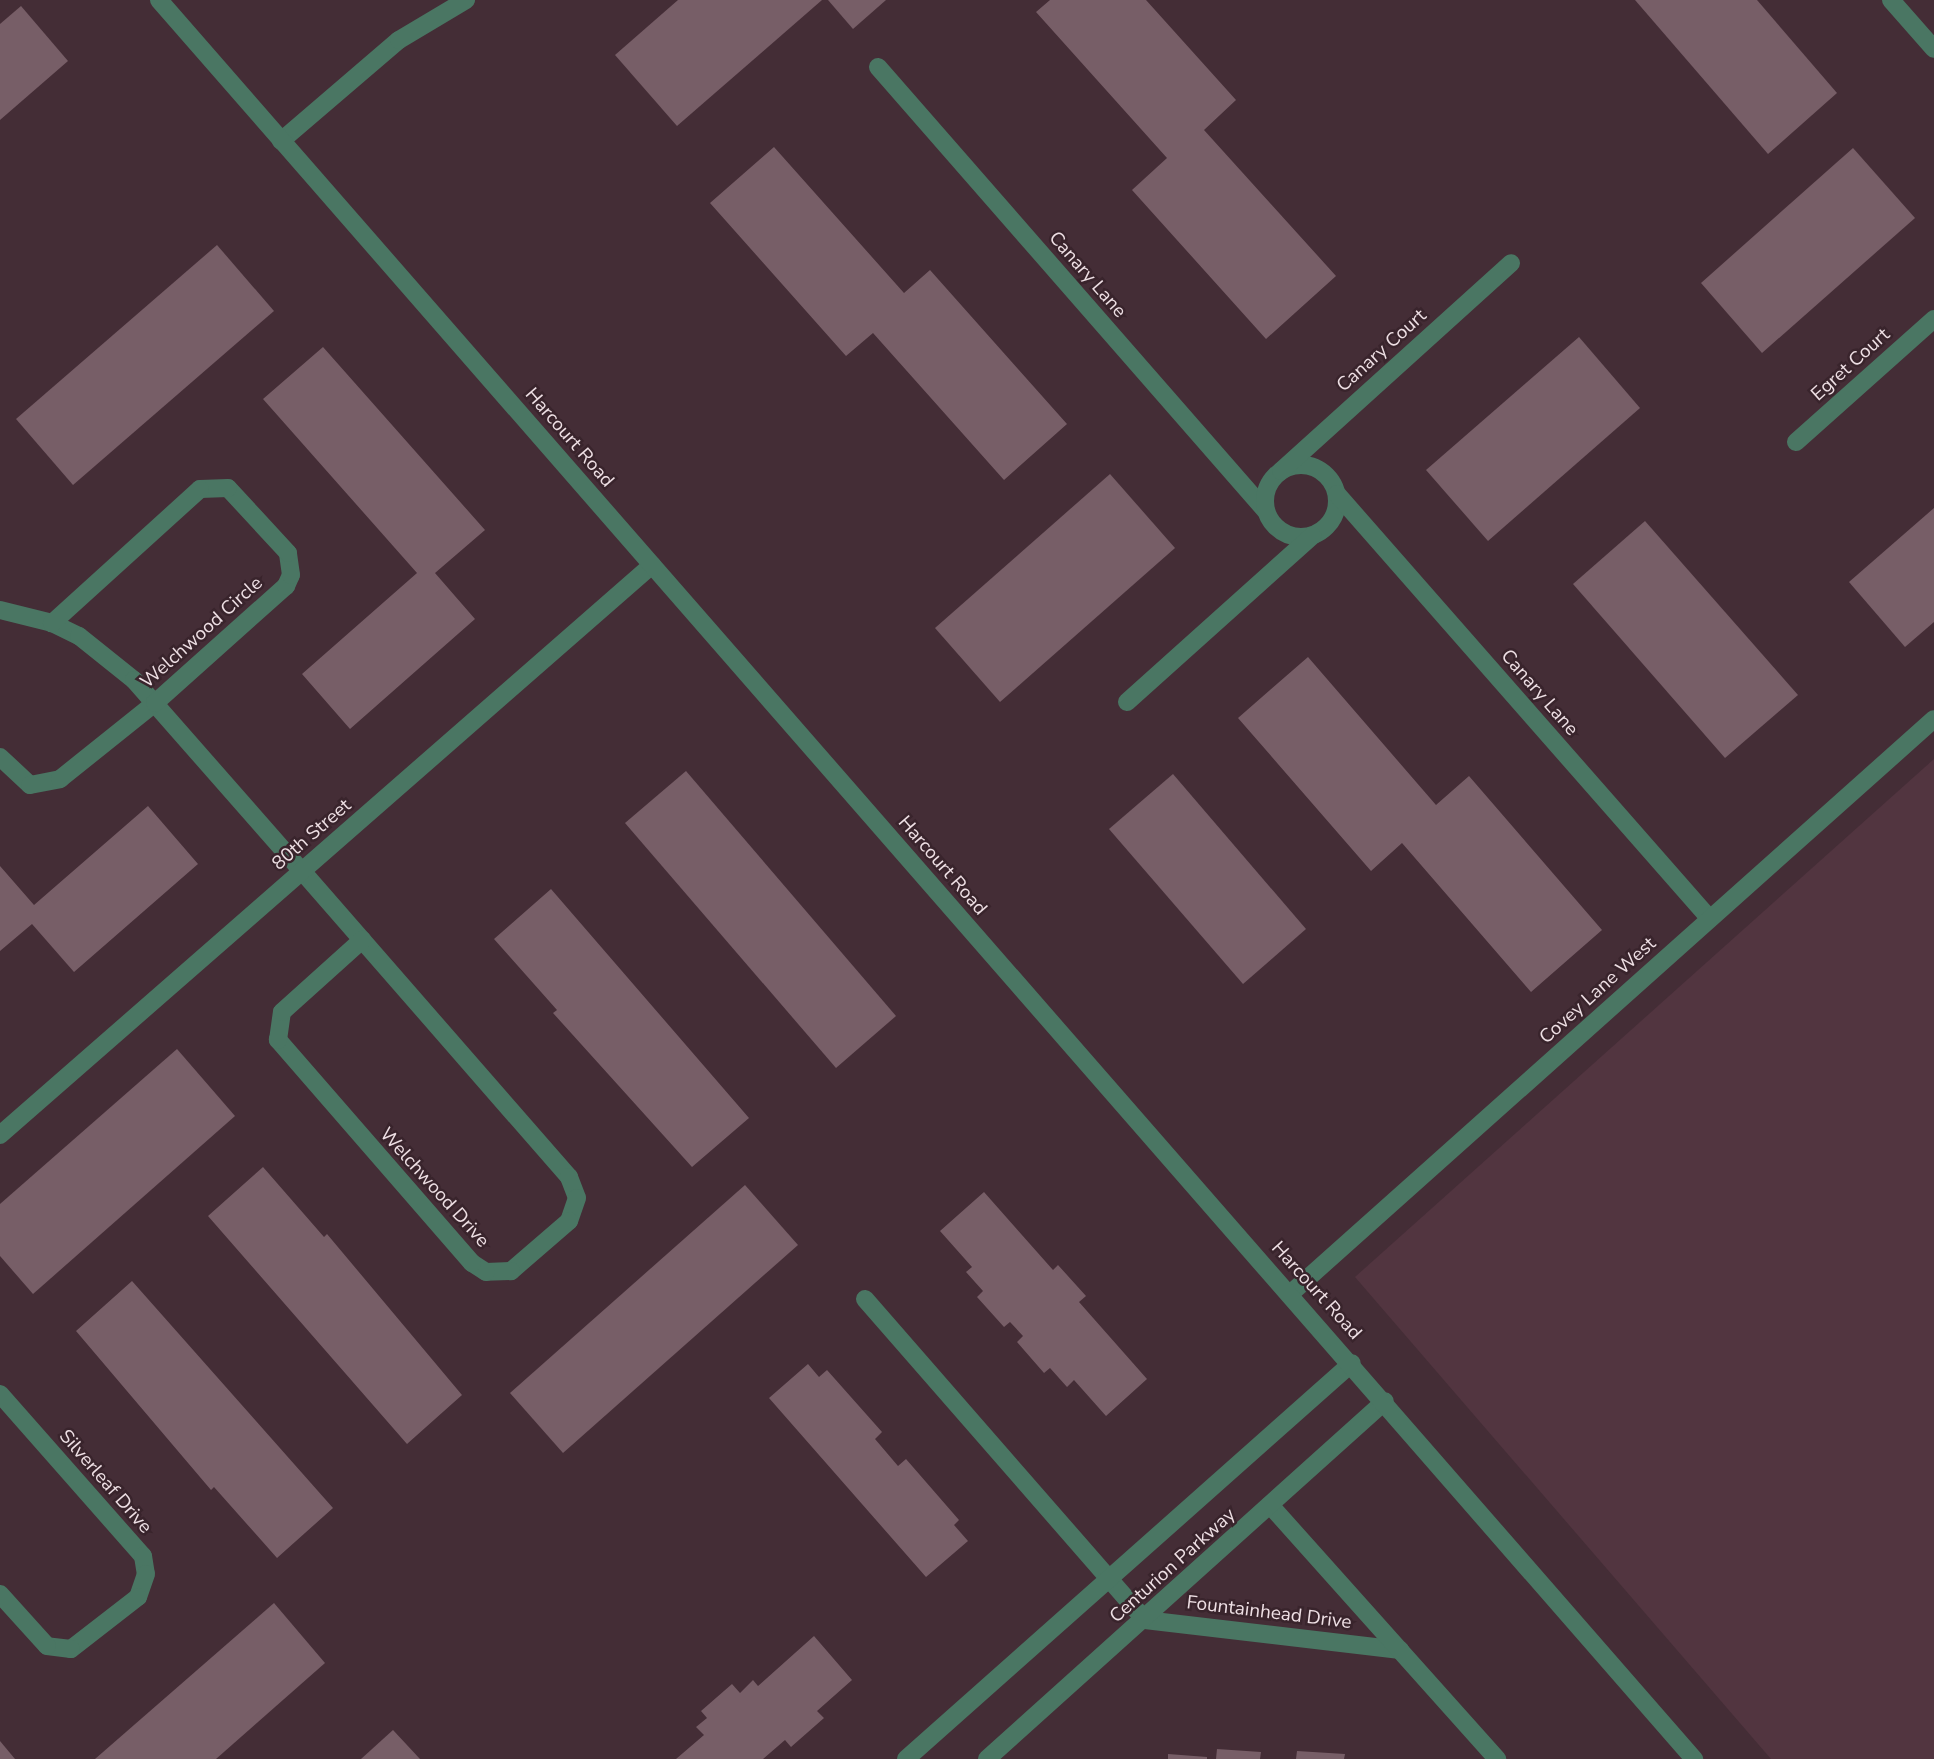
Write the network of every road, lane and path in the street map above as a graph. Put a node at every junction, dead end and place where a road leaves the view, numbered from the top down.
1 (159, 0) edge
2 (466, 0) edge
3 (1891, 0) edge
4 (1934, 50) edge
5 (878, 67) dead end
6 (281, 141) junction
7 (1511, 263) dead end
8 (1934, 320) edge
9 (1796, 442) dead end
10 (1281, 471) junction
11 (1337, 494) junction
12 (1265, 510) junction
13 (1312, 536) junction
14 (652, 565) junction
15 (0, 610) edge
16 (52, 623) junction
17 (1126, 702) dead end
18 (155, 703) junction
19 (1934, 719) edge
20 (0, 757) edge
21 (302, 871) junction
22 (1710, 919) junction
23 (362, 940) junction
24 (0, 1135) edge
25 (1290, 1294) junction
26 (864, 1299) dead end
27 (1352, 1363) junction
28 (0, 1394) edge
29 (1385, 1401) junction
30 (1270, 1505) junction
31 (1110, 1580) junction
32 (0, 1594) edge
33 (1145, 1620) junction
34 (1400, 1650) junction
35 (906, 1759) edge
36 (987, 1759) edge
37 (1497, 1759) edge
38 (1694, 1759) edge

1 - 6 street, Harcourt Road
2 - 6 street
3 - 4 street
5 - 12 street, Canary Lane
6 - 14 street, Harcourt Road
7 - 10 street, Canary Court
8 - 9 street, Egret Court
10 - 11 street, Canary Lane
10 - 12 street
11 - 13 street
11 - 22 street, Canary Lane
12 - 13 street, Canary Lane
13 - 17 street
14 - 21 street, 80th Street
14 - 25 street, Harcourt Road
15 - 16 street, Welchwood Drive
16 - 18 street, Welchwood Drive
16 - 18 street, Welchwood Circle
18 - 20 street, Welchwood Circle
18 - 21 street, Welchwood Drive
19 - 22 street, Covey Lane West
21 - 23 street, Welchwood Drive
21 - 24 street, 80th Street
22 - 25 street, Covey Lane West
23 - 23 street, Welchwood Drive
25 - 27 street, Harcourt Road
26 - 31 street, Centurion Parkway
27 - 29 street, Harcourt Road
27 - 31 street, Centurion Parkway
28 - 32 street, Silverleaf Drive
29 - 30 street, Centurion Parkway
29 - 38 street, Harcourt Road
30 - 33 street, Centurion Parkway
30 - 34 street, Fountainhead Drive
31 - 33 street
31 - 35 street, Centurion Parkway
33 - 34 street, Fountainhead Drive
33 - 36 street, Centurion Parkway
34 - 37 street, Fountainhead Drive

